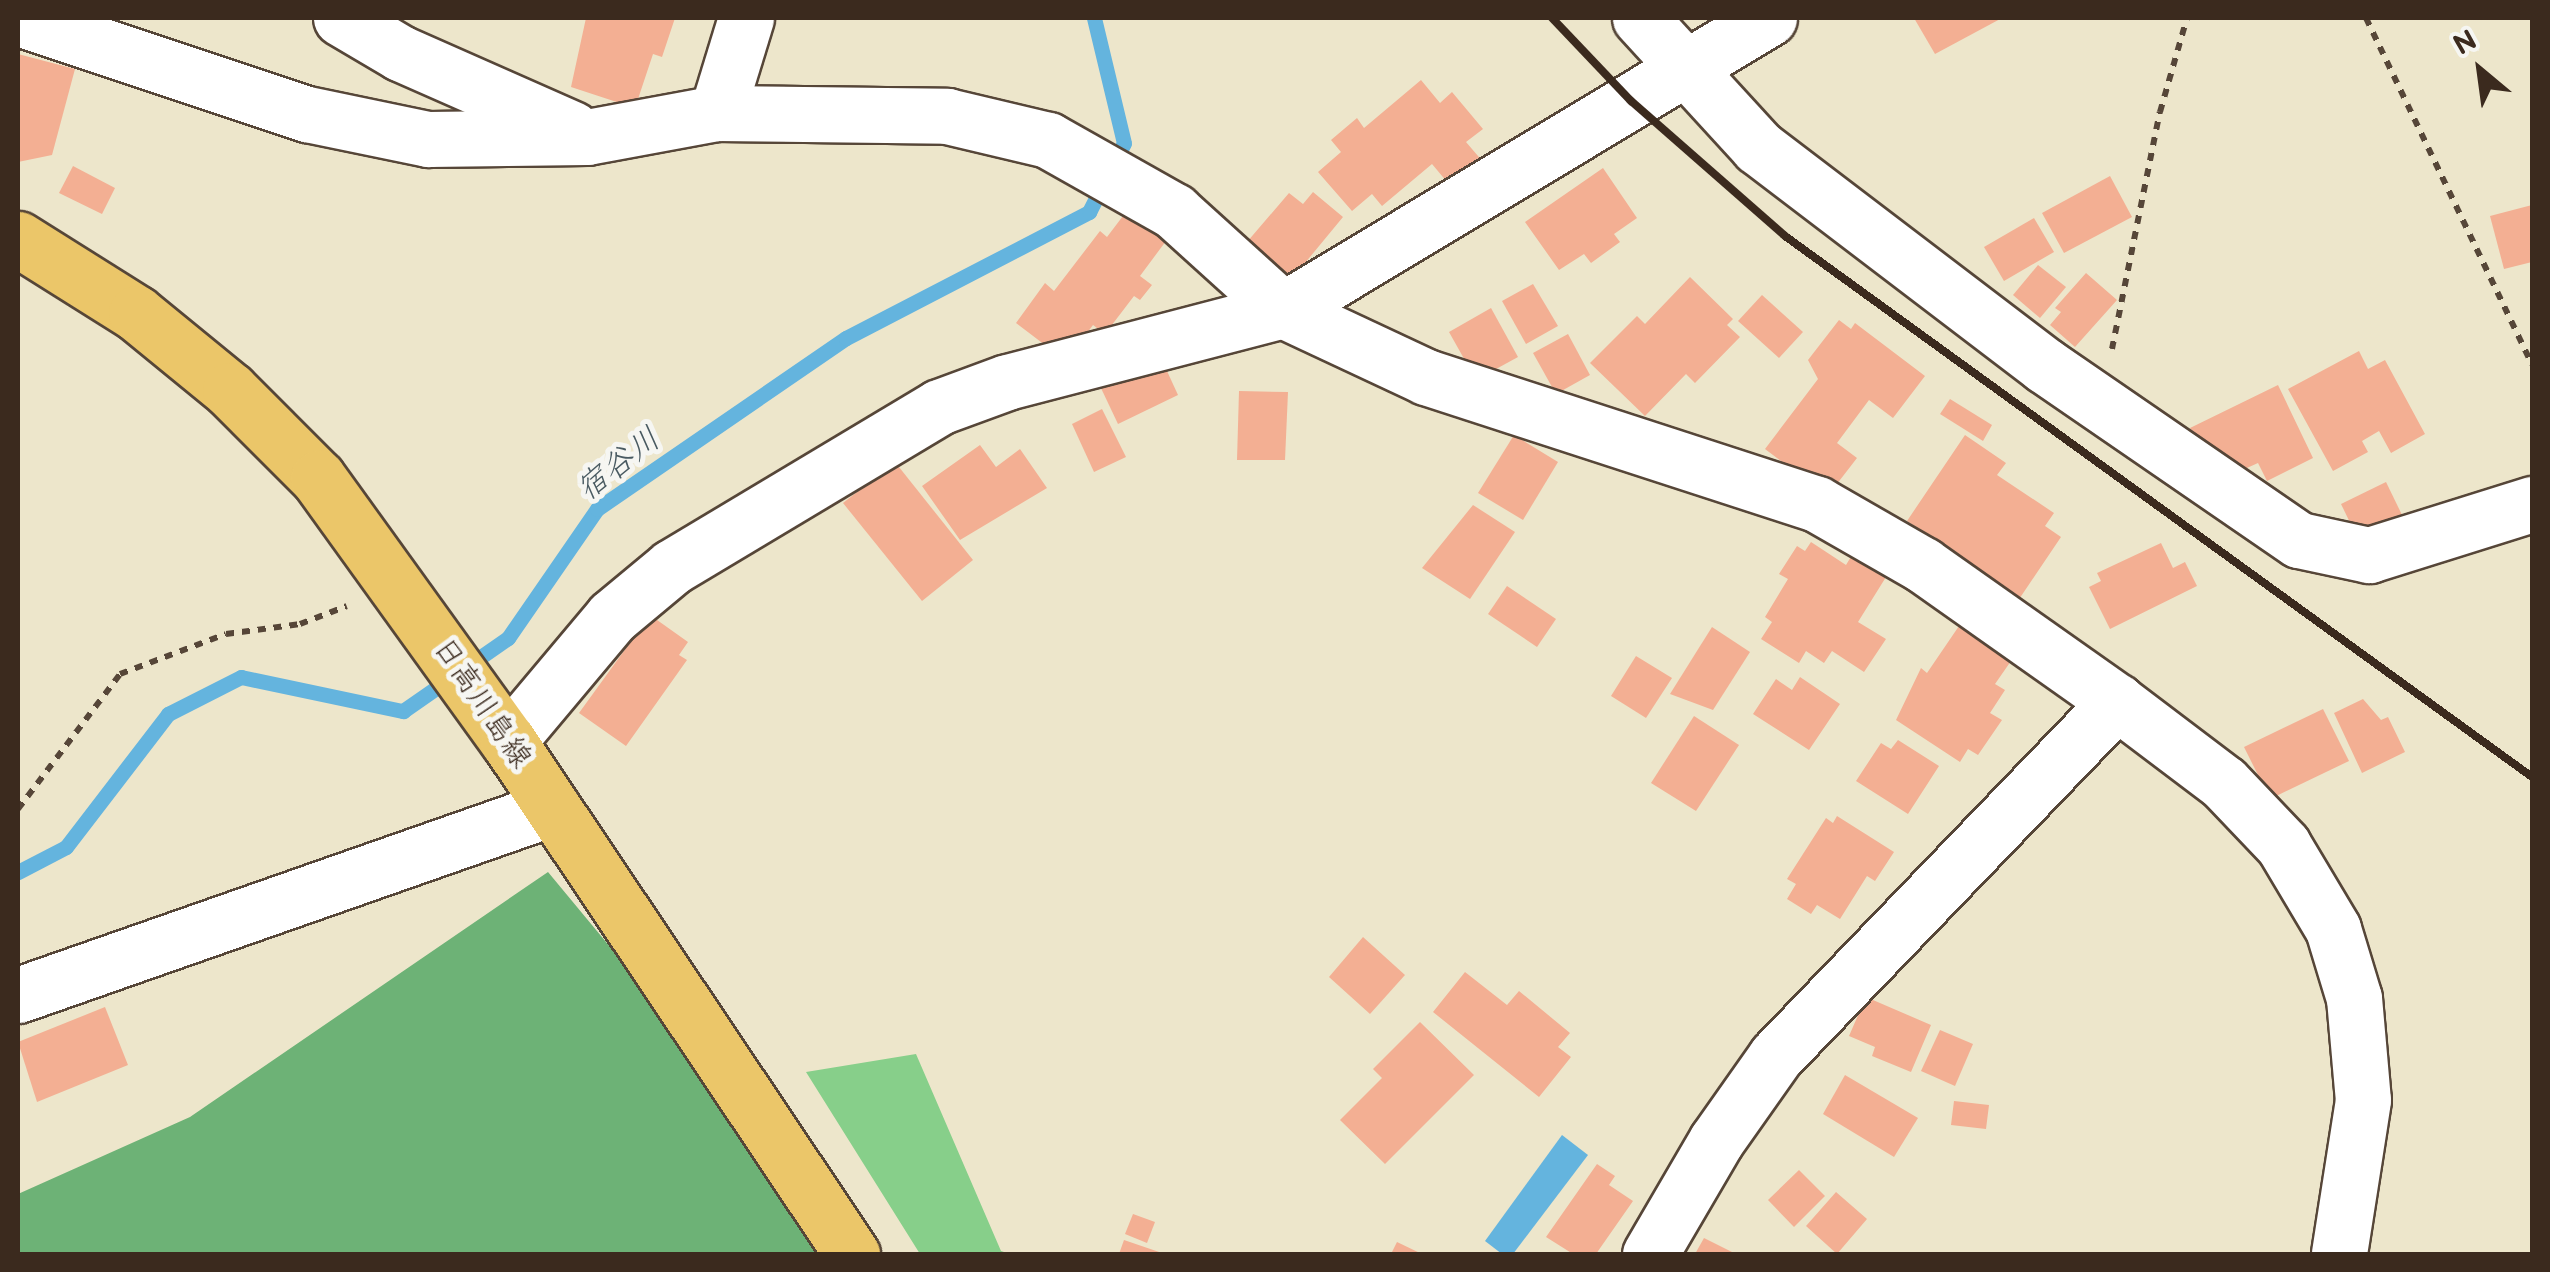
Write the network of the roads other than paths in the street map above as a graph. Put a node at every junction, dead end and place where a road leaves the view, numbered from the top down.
1 (18, 18) edge
2 (341, 18) edge
3 (746, 18) edge
4 (1640, 18) edge
5 (1770, 18) edge
6 (1683, 70) junction
7 (717, 113) junction
8 (588, 136) junction
9 (18, 239) edge
10 (1284, 310) junction
11 (2532, 504) edge
12 (2118, 702) junction
13 (498, 727) junction
14 (552, 808) junction
15 (18, 995) edge
16 (852, 1254) edge
17 (1650, 1254) edge
18 (2339, 1254) edge

1 - 8 street
2 - 8 street
3 - 7 street
4 - 6 street
5 - 6 street
6 - 10 street
6 - 11 street
7 - 8 street
7 - 10 street
9 - 13 main road, 日高川島線
10 - 12 street
10 - 13 street
12 - 17 street
12 - 18 street
13 - 14 main road, 日高川島線
14 - 15 street
14 - 16 main road, 日高川島線

